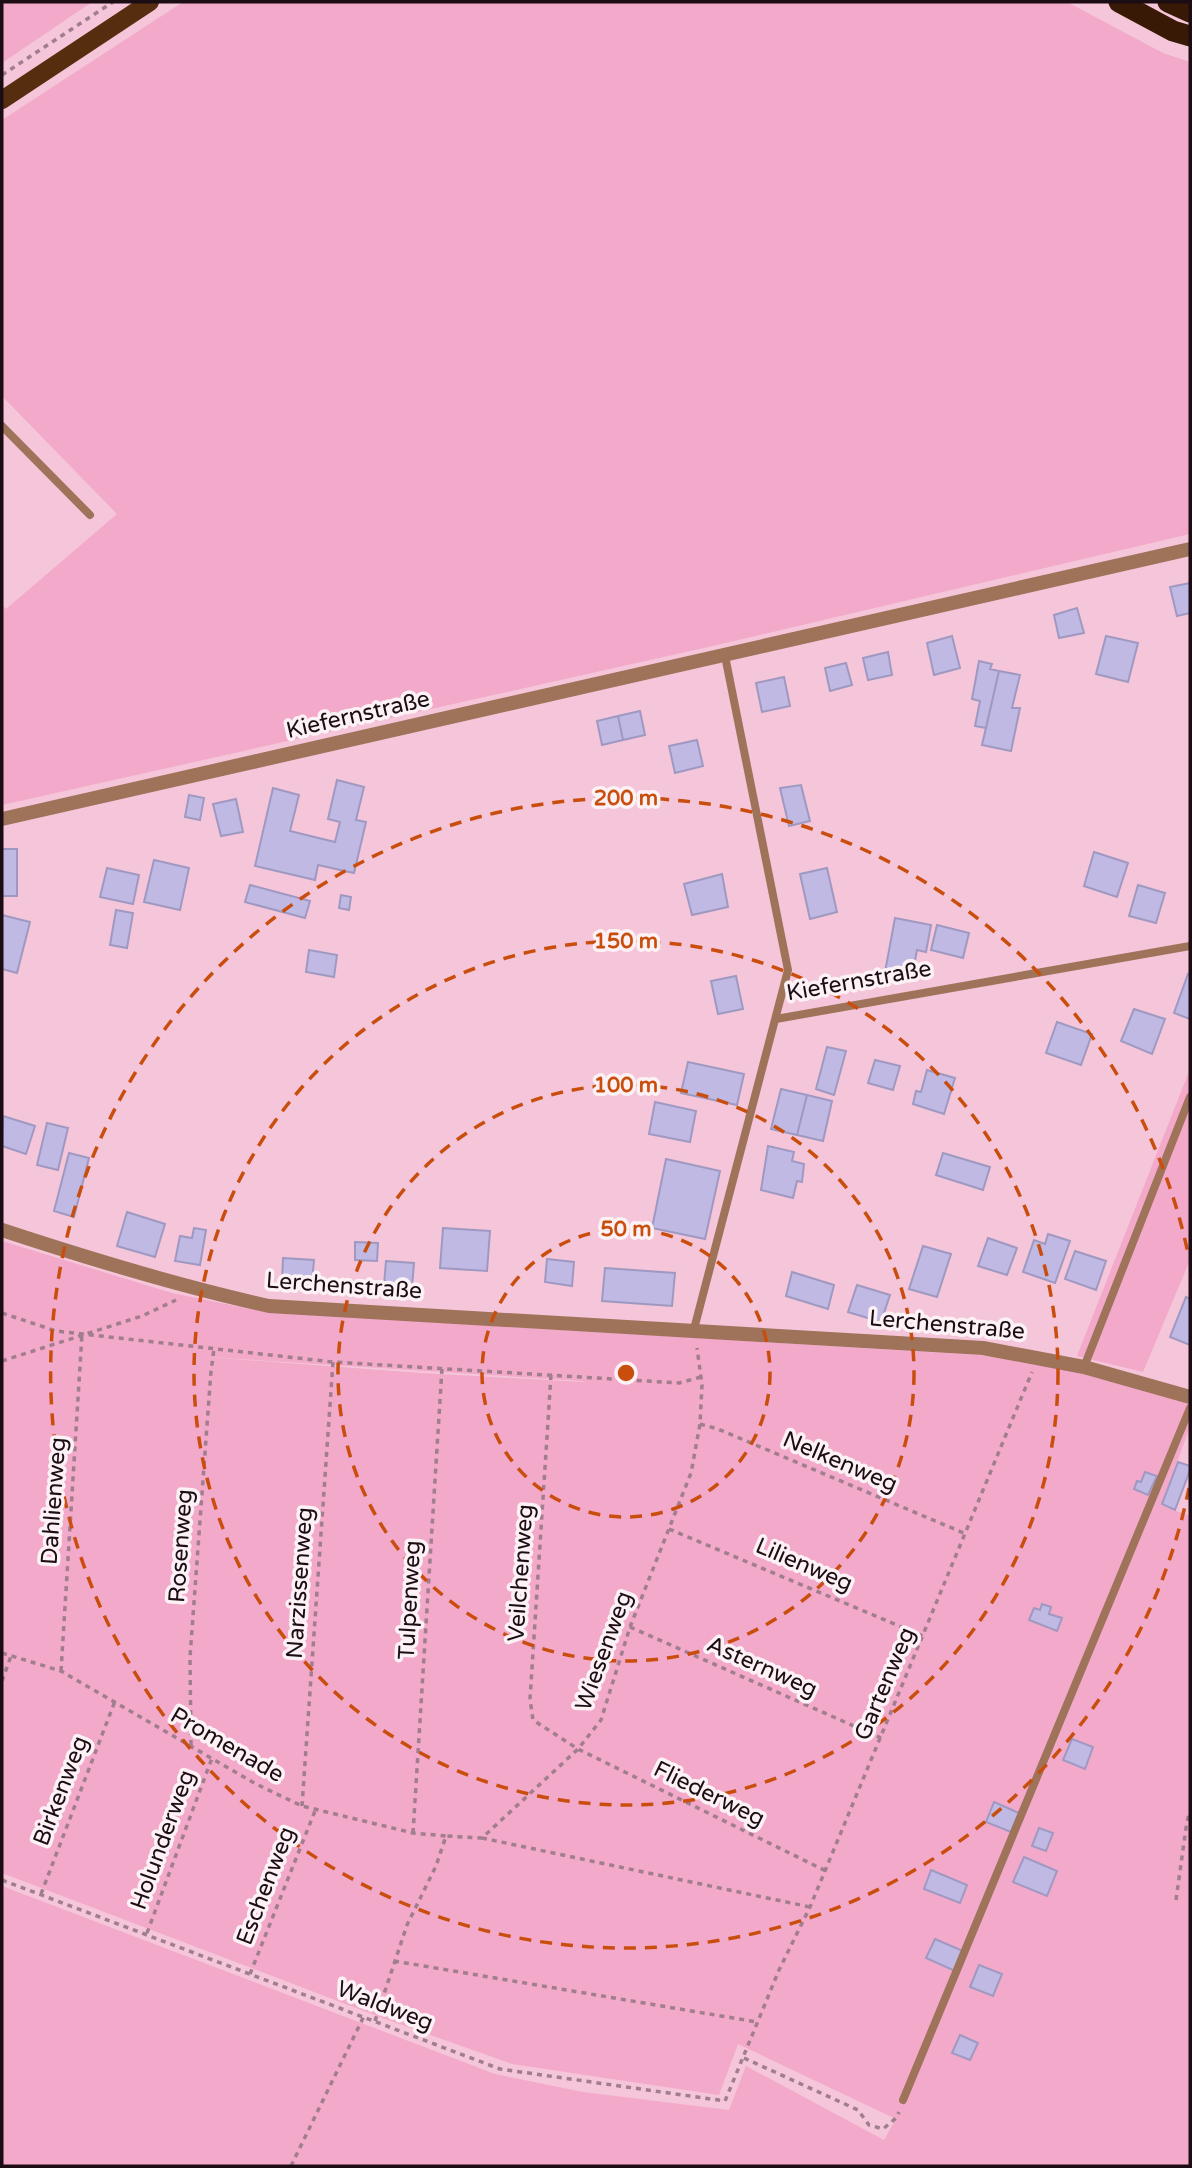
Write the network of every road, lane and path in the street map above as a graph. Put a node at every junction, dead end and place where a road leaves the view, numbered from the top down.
1 (113, 2) edge
2 (150, 2) edge
3 (1119, 2) edge
4 (1168, 2) edge
5 (1190, 12) edge
6 (1190, 36) edge
7 (2, 75) edge
8 (2, 100) edge
9 (2, 425) edge
10 (90, 515) dead end
11 (1190, 549) edge
12 (725, 656) junction
13 (2, 819) edge
14 (1190, 946) edge
15 (776, 1018) junction
16 (1190, 1097) edge
17 (2, 1230) edge
18 (197, 1290) junction
19 (2, 1313) edge
20 (694, 1329) junction
21 (82, 1334) junction
22 (214, 1349) junction
23 (1038, 1357) junction
24 (2, 1361) edge
25 (333, 1362) junction
26 (1084, 1367) junction
27 (442, 1368) junction
28 (551, 1375) junction
29 (702, 1377) junction
30 (1190, 1397) edge
31 (1190, 1408) edge
32 (700, 1424) junction
33 (669, 1529) junction
34 (966, 1534) junction
35 (630, 1627) junction
36 (923, 1636) junction
37 (2, 1653) edge
38 (11, 1656) junction
39 (61, 1671) junction
40 (2, 1681) edge
41 (115, 1701) junction
42 (881, 1738) junction
43 (191, 1745) junction
44 (578, 1749) junction
45 (212, 1758) junction
46 (302, 1806) junction
47 (315, 1811) junction
48 (1190, 1812) edge
49 (413, 1833) junction
50 (446, 1836) junction
51 (482, 1838) junction
52 (826, 1871) junction
53 (2, 1880) edge
54 (41, 1894) junction
55 (1176, 1900) dead end
56 (810, 1907) junction
57 (147, 1934) junction
58 (394, 1961) junction
59 (250, 1974) junction
60 (364, 2016) junction
61 (375, 2021) junction
62 (757, 2022) junction
63 (743, 2058) junction
64 (903, 2100) joint
65 (291, 2166) edge

1 - 7 path
2 - 8 main road
3 - 6 highway
4 - 5 highway
9 - 10 lane
11 - 12 street, Kiefernstraße
12 - 13 street, Kiefernstraße
12 - 15 lane, Kiefernstraße
14 - 15 lane, Kiefernstraße
15 - 20 lane
16 - 26 lane
17 - 18 street, Lerchenstraße
18 - 20 street, Lerchenstraße
18 - 21 path
19 - 21 path
20 - 23 street, Lerchenstraße
20 - 29 path, Wiesenweg
21 - 22 path
21 - 24 path
21 - 39 path, Dahlienweg
22 - 25 path
22 - 43 path, Rosenweg
23 - 26 street, Lerchenstraße
23 - 34 path, Gartenweg
25 - 27 path
25 - 46 path, Narzissenweg
26 - 30 street, Lerchenstraße
27 - 28 path
27 - 49 path, Tulpenweg
28 - 29 path
28 - 44 path, Veilchenweg
29 - 32 path, Wiesenweg
31 - 64 lane
32 - 33 path, Wiesenweg
32 - 34 path, Nelkenweg
33 - 35 path, Wiesenweg
33 - 36 path, Lilienweg
34 - 36 path, Gartenweg
35 - 42 path, Asternweg
35 - 44 path, Wiesenweg
36 - 42 path, Gartenweg
37 - 38 path, Promenade
38 - 39 path, Promenade
38 - 40 path
39 - 41 path, Promenade
41 - 43 path, Promenade
41 - 54 path, Birkenweg
42 - 52 path, Gartenweg
43 - 45 path, Promenade
44 - 51 path, Wiesenweg
44 - 52 path, Fliederweg
45 - 46 path, Promenade
45 - 57 path, Holunderweg
46 - 47 path, Promenade
47 - 49 path, Promenade
47 - 59 path, Eschenweg
48 - 55 path
49 - 50 path, Promenade
50 - 51 path
50 - 58 path
51 - 56 path
52 - 56 path, Gartenweg
53 - 54 path, Waldweg
54 - 57 path, Waldweg
56 - 62 path, Gartenweg
57 - 59 path, Waldweg
58 - 61 path
58 - 62 path
59 - 60 path, Waldweg
60 - 61 path, Waldweg
60 - 65 path
61 - 63 path, Waldweg
62 - 63 path, Gartenweg
63 - 64 path

